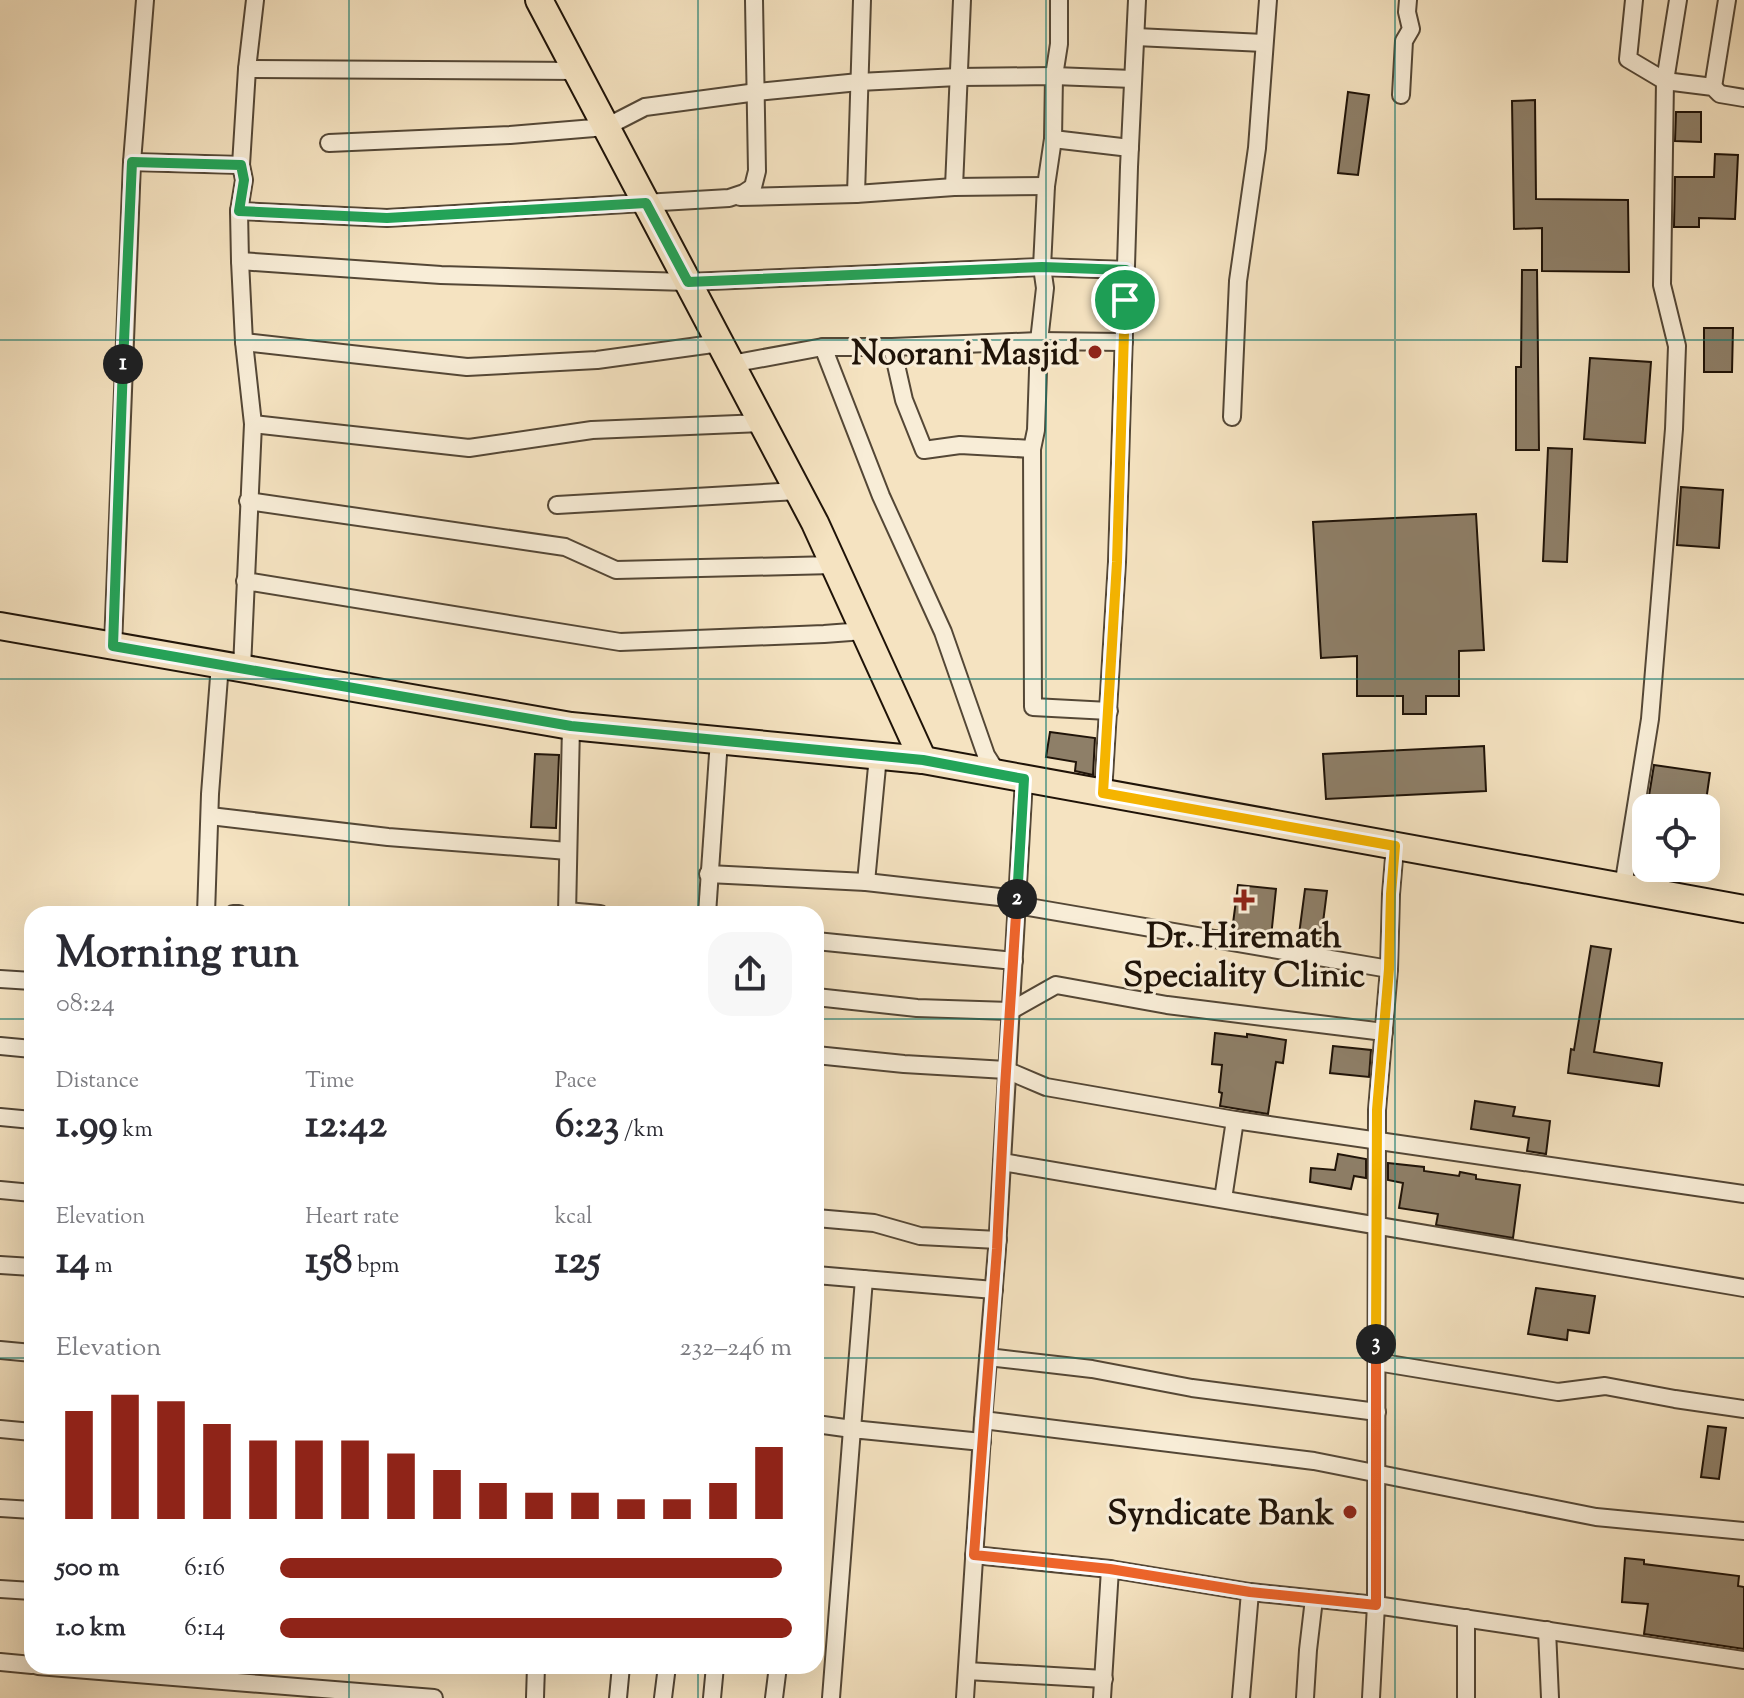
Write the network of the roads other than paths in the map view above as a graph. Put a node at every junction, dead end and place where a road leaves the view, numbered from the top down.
1 (145, 0) edge
2 (255, 0) edge
3 (539, 0) edge
4 (754, 0) edge
5 (862, 0) edge
6 (962, 0) edge
7 (1059, 0) edge
8 (1137, 0) edge
9 (1268, 0) edge
10 (1408, 0) edge
11 (1634, 0) edge
12 (1678, 0) edge
13 (1727, 0) edge
14 (1136, 37) junction
15 (1264, 43) junction
16 (247, 69) junction
17 (576, 71) junction
18 (1054, 76) junction
19 (958, 77) junction
20 (1133, 79) junction
21 (1665, 81) junction
22 (859, 82) junction
23 (1713, 87) junction
24 (757, 92) junction
25 (1401, 95) dead end
26 (1744, 98) edge
27 (606, 127) junction
28 (1053, 139) junction
29 (329, 143) dead end
30 (1130, 148) junction
31 (132, 162) junction
32 (241, 165) junction
33 (1046, 186) junction
34 (954, 187) junction
35 (856, 194) junction
36 (729, 198) junction
37 (646, 203) junction
38 (239, 211) junction
39 (240, 261) junction
40 (1042, 267) junction
41 (1126, 270) junction
42 (688, 282) junction
43 (1039, 341) junction
44 (244, 342) junction
45 (1124, 342) junction
46 (823, 347) junction
47 (892, 347) junction
48 (725, 354) junction
49 (1232, 417) dead end
50 (762, 423) junction
51 (253, 424) junction
52 (1032, 449) junction
53 (798, 491) junction
54 (248, 501) junction
55 (557, 505) dead end
56 (834, 565) junction
57 (245, 581) junction
58 (0, 626) edge
59 (864, 631) junction
60 (113, 646) junction
61 (231, 666) junction
62 (1109, 711) junction
63 (571, 726) junction
64 (719, 740) junction
65 (878, 756) junction
66 (923, 760) junction
67 (998, 774) junction
68 (1024, 779) junction
69 (1103, 793) junction
70 (210, 816) junction
71 (1395, 846) junction
72 (568, 851) junction
73 (708, 874) junction
74 (866, 882) junction
75 (1623, 887) junction
76 (1017, 902) junction
77 (206, 906) edge
78 (567, 906) edge
79 (707, 906) edge
80 (1744, 909) edge
81 (824, 942) edge
82 (1014, 961) junction
83 (1389, 969) junction
84 (0, 979) edge
85 (24, 980) edge
86 (824, 998) edge
87 (1010, 1011) junction
88 (1384, 1032) junction
89 (0, 1046) edge
90 (24, 1048) edge
91 (824, 1056) edge
92 (1006, 1070) junction
93 (0, 1117) edge
94 (24, 1119) edge
95 (1235, 1120) junction
96 (1376, 1141) junction
97 (1002, 1162) junction
98 (0, 1190) edge
99 (24, 1192) edge
100 (1744, 1194) edge
101 (1223, 1199) junction
102 (824, 1219) edge
103 (1376, 1225) junction
104 (998, 1240) junction
105 (0, 1265) edge
106 (24, 1266) edge
107 (824, 1276) edge
108 (864, 1279) junction
109 (1744, 1288) edge
110 (994, 1290) junction
111 (0, 1350) edge
112 (24, 1352) edge
113 (988, 1357) junction
114 (1377, 1362) junction
115 (1744, 1409) edge
116 (1377, 1412) junction
117 (983, 1420) junction
118 (824, 1425) edge
119 (0, 1429) edge
120 (852, 1429) junction
121 (24, 1431) edge
122 (982, 1442) junction
123 (1377, 1473) junction
124 (0, 1508) edge
125 (24, 1510) edge
126 (1744, 1531) edge
127 (974, 1555) junction
128 (1110, 1569) junction
129 (0, 1589) edge
130 (24, 1590) edge
131 (1250, 1592) junction
132 (1314, 1599) junction
133 (1376, 1605) junction
134 (1466, 1618) junction
135 (1547, 1630) junction
136 (1744, 1660) edge
137 (0, 1662) edge
138 (24, 1665) edge
139 (967, 1671) junction
140 (135, 1674) edge
141 (536, 1674) edge
142 (620, 1674) edge
143 (666, 1674) edge
144 (714, 1674) edge
145 (777, 1674) edge
146 (1104, 1679) junction
147 (434, 1698) edge
148 (535, 1698) edge
149 (618, 1698) edge
150 (663, 1698) edge
151 (712, 1698) edge
152 (774, 1698) edge
153 (831, 1698) edge
154 (965, 1698) edge
155 (1102, 1698) edge
156 (1241, 1698) edge
157 (1305, 1698) edge
158 (1371, 1698) edge
159 (1466, 1698) edge
160 (1550, 1698) edge

1 - 31 street
2 - 16 street
3 - 17 main road
4 - 24 street
5 - 22 street
6 - 19 street
7 - 18 street
8 - 14 street
9 - 15 street
10 - 25 street
11 - 21 street
12 - 21 street
13 - 23 street
14 - 15 street
14 - 20 street
15 - 49 street
16 - 17 street
16 - 32 street
17 - 27 main road
18 - 19 street
18 - 20 street
18 - 28 street
19 - 22 street
19 - 34 street
20 - 30 street
21 - 23 street
21 - 75 street
22 - 24 street
22 - 35 street
23 - 26 street
24 - 27 street
24 - 36 street
27 - 29 street
27 - 37 main road
28 - 30 street
28 - 33 street
30 - 41 street
31 - 32 street
31 - 60 street
32 - 38 street
33 - 34 street
33 - 40 street
34 - 35 street
35 - 36 street
36 - 37 street
37 - 38 street
37 - 42 main road
38 - 39 street
39 - 42 street
39 - 44 street
40 - 41 street
40 - 42 street
40 - 43 street
41 - 45 street
42 - 48 main road
43 - 45 street
43 - 47 street
43 - 52 street
44 - 48 street
44 - 51 street
45 - 62 street
46 - 47 street
46 - 48 street
46 - 67 street
47 - 52 street
48 - 50 main road
50 - 51 street
50 - 53 main road
51 - 54 street
52 - 62 street
53 - 55 street
53 - 56 main road
54 - 56 street
54 - 57 street
56 - 59 main road
57 - 59 street
57 - 61 street
58 - 60 main road
59 - 66 main road
60 - 61 main road
61 - 63 main road
61 - 70 street
62 - 69 street
63 - 64 main road
63 - 72 street
64 - 65 main road
64 - 73 street
65 - 66 main road
65 - 74 street
66 - 67 main road
67 - 68 main road
68 - 69 main road
68 - 76 street
69 - 71 main road
70 - 72 street
70 - 77 street
71 - 75 main road
71 - 83 street
72 - 78 street
73 - 74 street
73 - 79 street
74 - 76 street
75 - 80 main road
76 - 82 street
76 - 83 street
81 - 82 street
82 - 87 street
83 - 88 street
84 - 85 street
86 - 87 street
87 - 88 street
87 - 92 street
88 - 96 street
89 - 90 street
91 - 92 street
92 - 95 street
92 - 97 street
93 - 94 street
95 - 96 street
95 - 101 street
96 - 100 street
96 - 103 street
97 - 101 street
97 - 104 street
98 - 99 street
101 - 103 street
102 - 104 street
103 - 109 street
103 - 114 street
104 - 110 street
105 - 106 street
107 - 108 street
108 - 110 street
108 - 120 street
110 - 113 street
111 - 112 street
113 - 116 street
113 - 117 street
114 - 115 street
114 - 116 street
116 - 123 street
117 - 122 street
117 - 123 street
118 - 120 street
119 - 121 street
120 - 122 street
120 - 153 street
122 - 127 street
123 - 126 street
123 - 133 street
124 - 125 street
127 - 128 street
127 - 139 street
128 - 131 street
128 - 146 street
129 - 130 street
131 - 132 street
131 - 156 street
132 - 133 street
132 - 157 street
133 - 134 street
133 - 158 street
134 - 135 street
134 - 159 street
135 - 136 street
135 - 160 street
137 - 138 street
139 - 146 street
139 - 154 street
140 - 147 street
141 - 148 street
142 - 149 street
143 - 150 street
144 - 151 street
145 - 152 street
146 - 155 street

